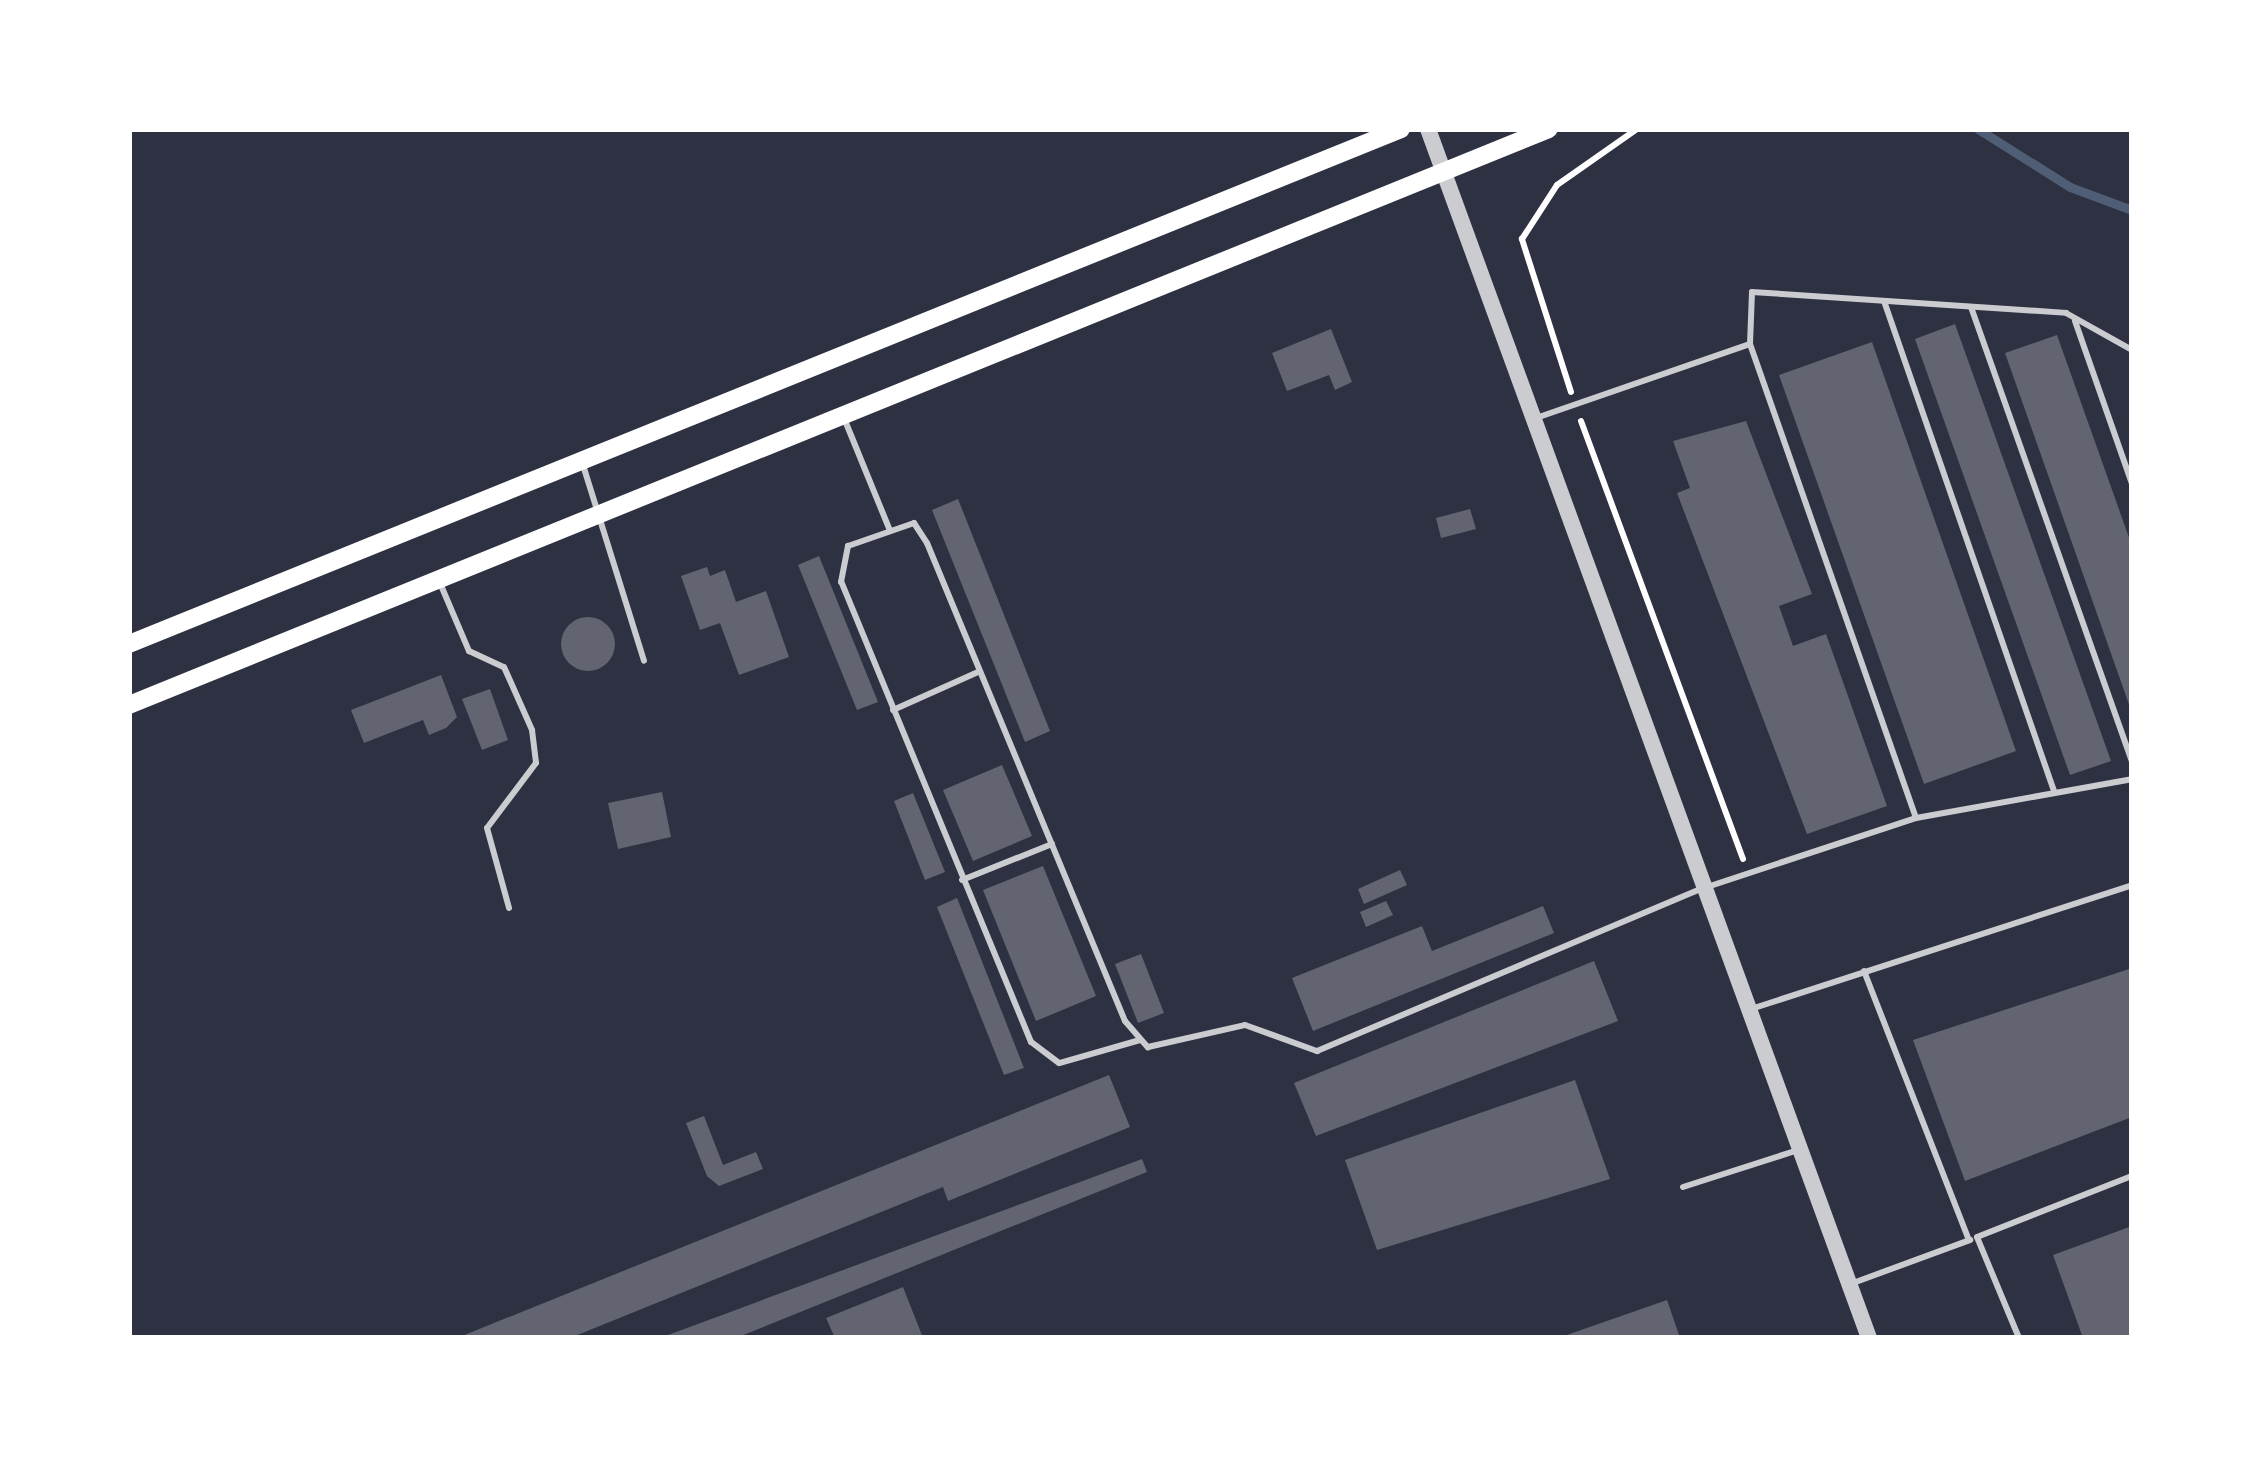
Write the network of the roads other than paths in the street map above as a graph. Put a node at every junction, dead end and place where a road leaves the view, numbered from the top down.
1 (1400, 129) edge
2 (1428, 129) edge
3 (1549, 129) edge
4 (1445, 172) junction
5 (1884, 301) junction
6 (1971, 307) junction
7 (2074, 317) junction
8 (1750, 344) junction
9 (2132, 350) edge
10 (843, 416) junction
11 (1532, 419) junction
12 (582, 462) junction
13 (2132, 484) edge
14 (599, 514) junction
15 (890, 531) junction
16 (439, 579) junction
17 (129, 644) edge
18 (644, 661) dead end
19 (980, 670) junction
20 (129, 705) edge
21 (893, 710) junction
22 (2132, 761) edge
23 (2132, 779) edge
24 (2054, 790) junction
25 (1916, 818) junction
26 (1052, 844) junction
27 (962, 880) junction
28 (2132, 885) edge
29 (1701, 889) junction
30 (509, 908) dead end
31 (1864, 971) junction
32 (1742, 1012) junction
33 (1140, 1040) junction
34 (1801, 1149) junction
35 (2132, 1176) edge
36 (1683, 1187) dead end
37 (1973, 1239) junction
38 (1850, 1284) junction
39 (1869, 1338) edge
40 (2019, 1338) edge

1 - 12 main road
2 - 4 street
3 - 4 main road
4 - 10 main road
4 - 11 street
5 - 6 lane
5 - 8 lane
5 - 24 lane
6 - 7 lane
6 - 22 lane
7 - 9 lane
7 - 13 lane
8 - 11 lane
8 - 25 lane
10 - 14 main road
10 - 15 lane
11 - 29 street
12 - 14 lane
12 - 17 main road
14 - 16 main road
14 - 18 lane
15 - 19 lane
15 - 21 lane
16 - 20 main road
16 - 30 lane
19 - 21 lane
19 - 26 lane
21 - 27 lane
23 - 24 lane
24 - 25 lane
25 - 29 lane
26 - 27 lane
26 - 33 lane
27 - 33 lane
28 - 31 lane
29 - 32 street
29 - 33 lane
31 - 32 lane
31 - 37 lane
32 - 34 street
34 - 36 lane
34 - 38 street
35 - 37 lane
37 - 38 lane
37 - 40 lane
38 - 39 street

